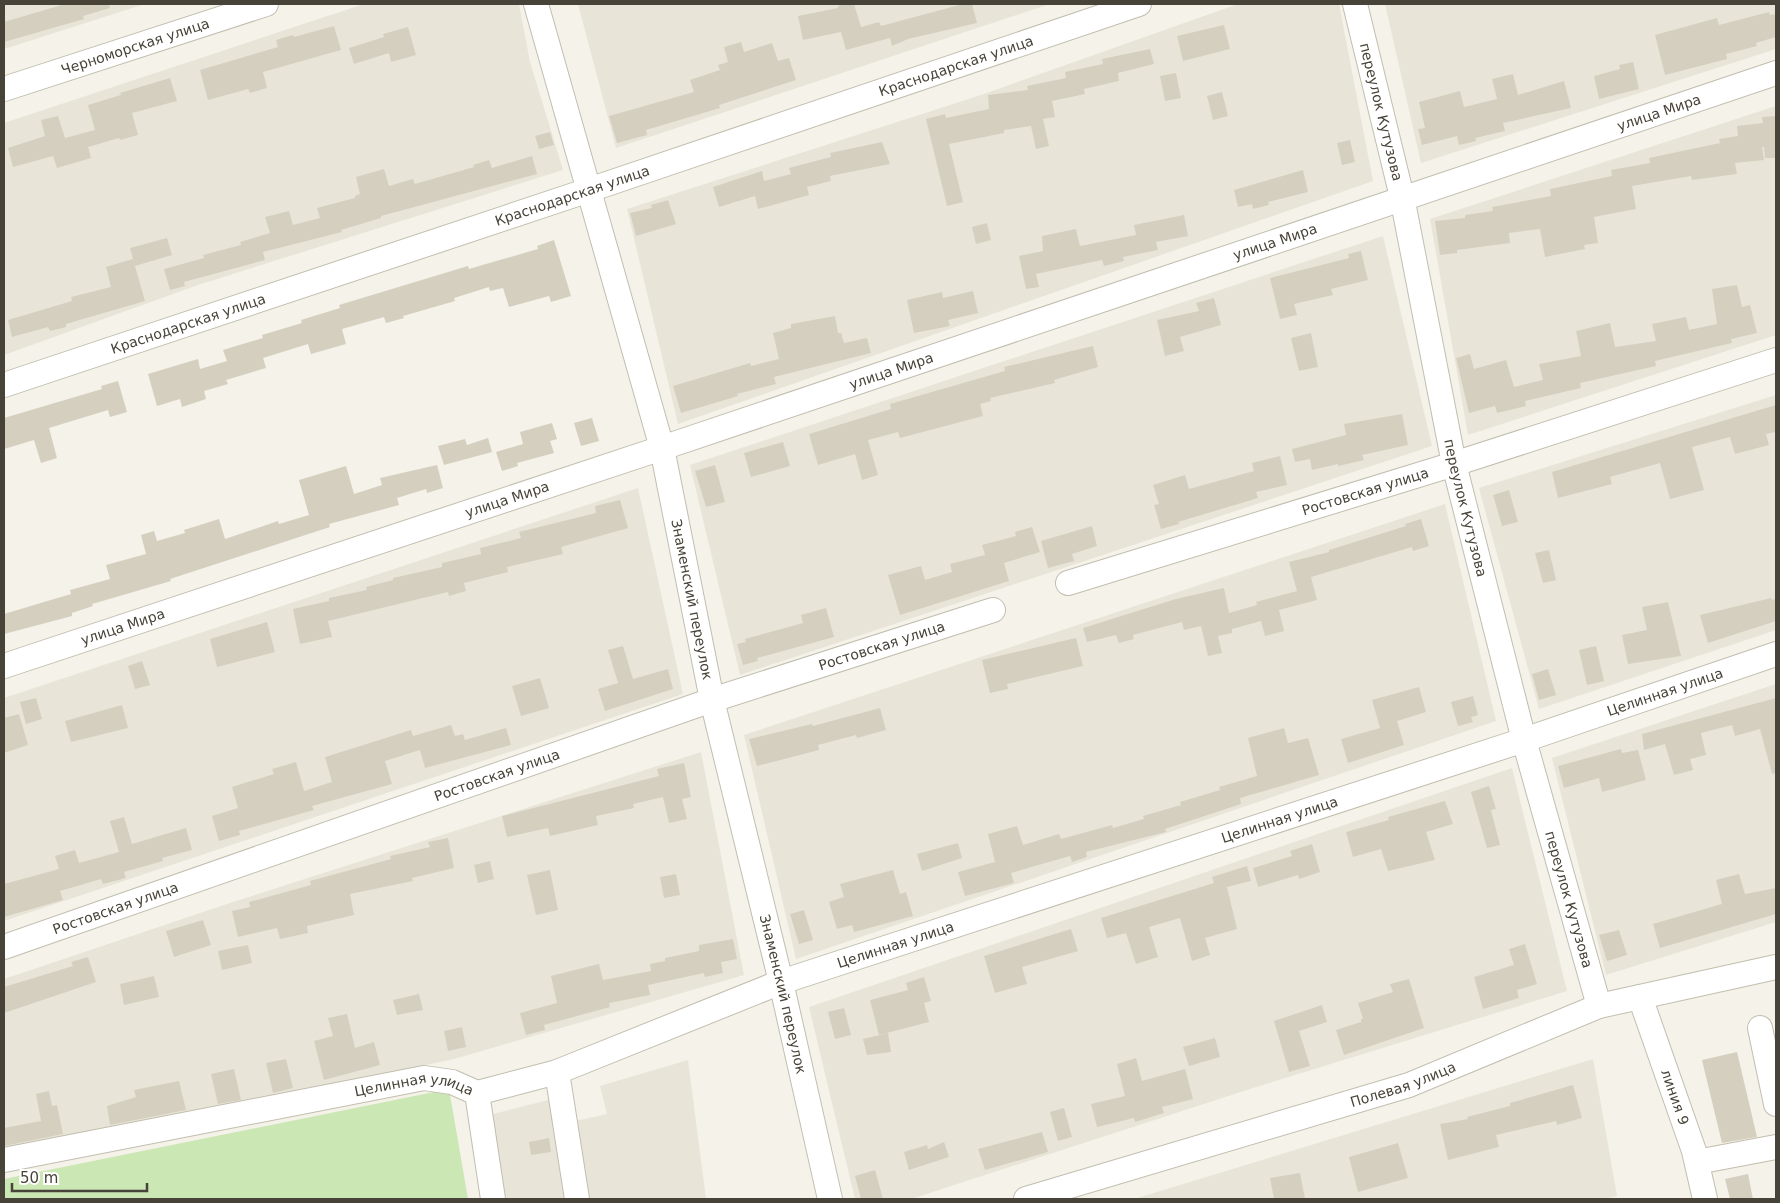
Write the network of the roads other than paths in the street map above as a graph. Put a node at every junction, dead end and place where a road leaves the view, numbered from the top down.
1 (266, 4) edge
2 (536, 4) edge
3 (1139, 4) edge
4 (1355, 4) edge
5 (1776, 73) edge
6 (4, 89) edge
7 (589, 190) junction
8 (1402, 197) junction
9 (1776, 360) edge
10 (4, 385) edge
11 (662, 448) junction
12 (1454, 464) junction
13 (1068, 583) dead end
14 (993, 610) dead end
15 (1776, 654) edge
16 (4, 666) edge
17 (712, 700) junction
18 (1524, 740) junction
19 (4, 947) edge
20 (1776, 967) edge
21 (781, 982) junction
22 (1640, 997) junction
23 (1599, 1006) junction
24 (1760, 1028) dead end
25 (557, 1072) junction
26 (477, 1093) junction
27 (1776, 1104) edge
28 (1776, 1148) edge
29 (4, 1160) edge
30 (1696, 1162) junction
31 (493, 1199) edge
32 (577, 1199) edge
33 (830, 1199) edge
34 (1026, 1199) edge
35 (1705, 1199) edge

1 - 6 street, Черноморская улица
2 - 7 street, Знаменский переулок
3 - 7 street, Краснодарская улица
4 - 8 street, переулок Кутузова
5 - 8 street, улица Мира
7 - 10 street, Краснодарская улица
7 - 11 street, Знаменский переулок
8 - 11 street, улица Мира
8 - 12 street, переулок Кутузова
9 - 12 street, Ростовская улица
11 - 16 street, улица Мира
11 - 17 street, Знаменский переулок
12 - 13 street, Ростовская улица
12 - 18 street, переулок Кутузова
14 - 17 street, Ростовская улица
15 - 18 street, Целинная улица
17 - 19 street, Ростовская улица
17 - 21 street, Знаменский переулок
18 - 21 street, Целинная улица
18 - 23 street, переулок Кутузова
20 - 22 street, Полевая улица
21 - 25 street, Целинная улица
21 - 33 street, Знаменский переулок
22 - 23 street, Полевая улица
22 - 30 street, линия 9
23 - 34 street, Полевая улица
24 - 27 street
25 - 26 street, Целинная улица
25 - 32 street
26 - 29 street, Целинная улица
26 - 31 street
28 - 30 street
30 - 35 street, линия 9

